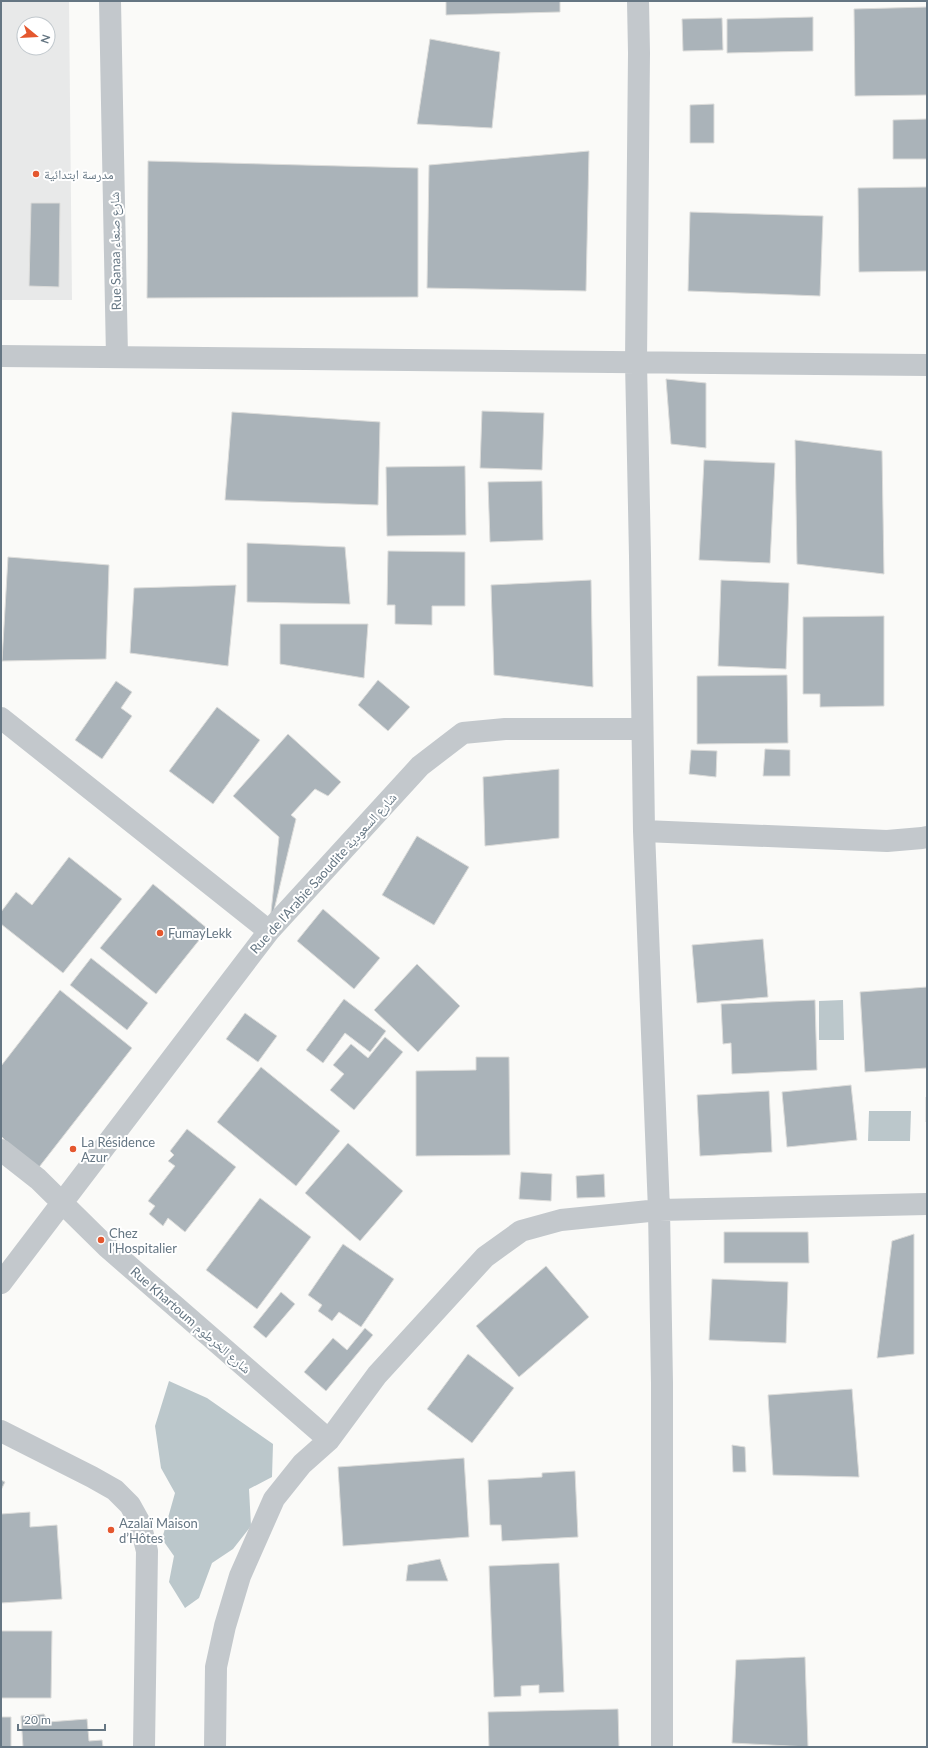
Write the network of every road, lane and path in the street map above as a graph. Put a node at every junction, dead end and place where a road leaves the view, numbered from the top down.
1 (110, 1) edge
2 (638, 1) edge
3 (1, 356) edge
4 (118, 357) junction
5 (636, 362) junction
6 (927, 365) edge
7 (1, 718) edge
8 (642, 728) junction
9 (644, 832) junction
10 (927, 837) edge
11 (269, 931) junction
12 (1, 1150) edge
13 (61, 1204) junction
14 (927, 1204) edge
15 (659, 1210) junction
16 (1, 1283) edge
17 (1, 1430) edge
18 (328, 1440) junction
19 (144, 1747) edge
20 (215, 1747) edge
21 (662, 1747) edge

1 - 4 street, Rue Sanaa شارع صنعاء
2 - 5 street
3 - 4 street
4 - 5 street
5 - 6 street
5 - 8 street
7 - 11 street
8 - 9 street
8 - 11 street, Rue de l'Arabie Saoudite شارع السعودية
9 - 10 street
9 - 15 street
11 - 13 street, Rue de l'Arabie Saoudite شارع السعودية
12 - 13 street, Rue Khartoum شارع الخرطوم
13 - 16 street, Rue de l'Arabie Saoudite شارع السعودية
13 - 18 street, Rue Khartoum شارع الخرطوم
14 - 15 street
15 - 18 street
15 - 21 street
17 - 19 street
18 - 20 street

